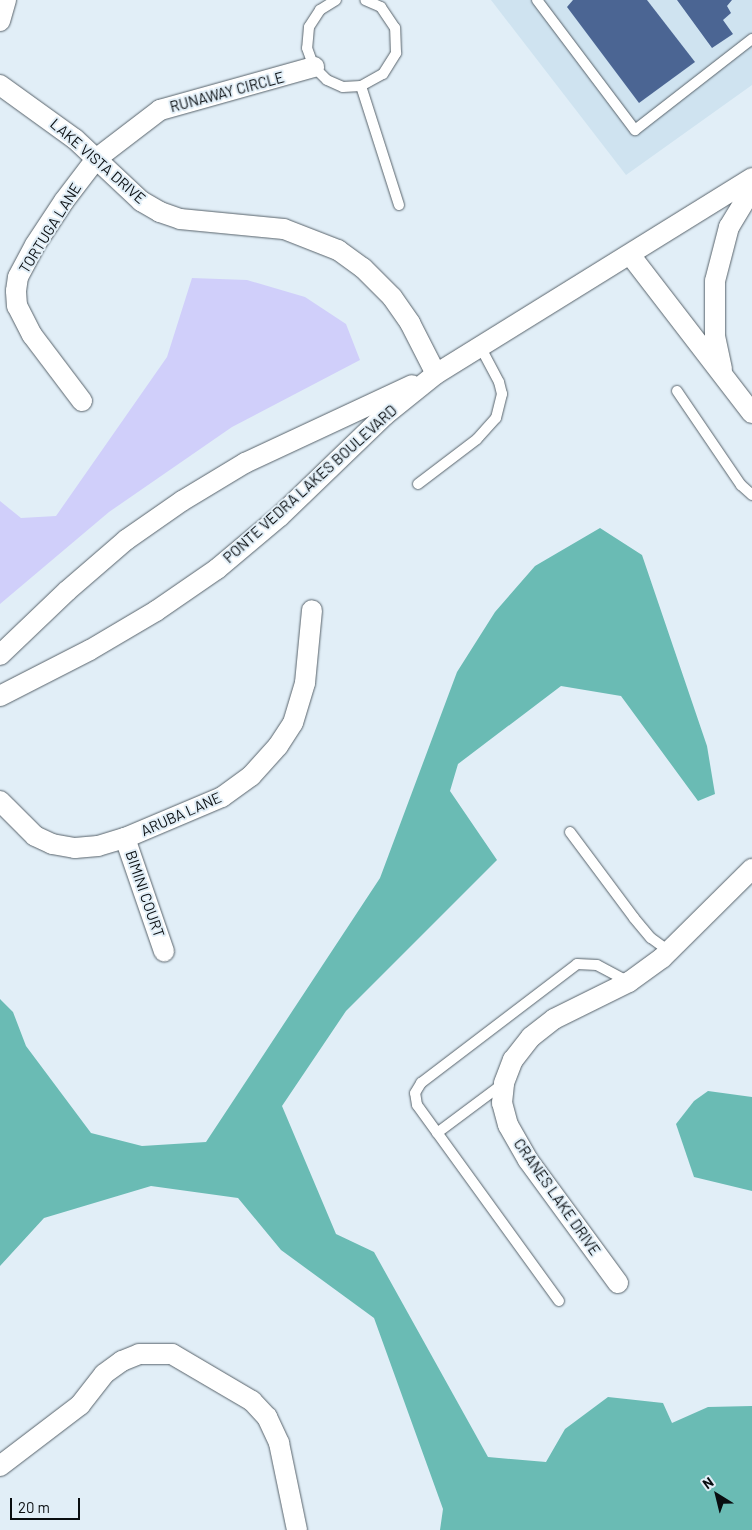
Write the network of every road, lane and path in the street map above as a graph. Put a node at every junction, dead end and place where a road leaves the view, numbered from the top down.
1 (6, 0) edge
2 (336, 0) edge
3 (366, 0) edge
4 (537, 0) edge
5 (0, 21) edge
6 (752, 39) edge
7 (314, 67) junction
8 (0, 85) edge
9 (361, 86) junction
10 (96, 159) junction
11 (752, 178) edge
12 (752, 190) edge
13 (398, 205) dead end
14 (631, 256) junction
15 (480, 347) junction
16 (436, 374) junction
17 (724, 376) junction
18 (677, 391) dead end
19 (82, 401) dead end
20 (752, 413) edge
21 (418, 484) dead end
22 (752, 495) edge
23 (312, 610) dead end
24 (0, 655) edge
25 (0, 696) edge
26 (0, 801) edge
27 (570, 832) dead end
28 (125, 838) junction
29 (752, 869) edge
30 (164, 951) dead end
31 (669, 951) junction
32 (628, 982) junction
33 (504, 1083) junction
34 (437, 1133) junction
35 (618, 1283) dead end
36 (559, 1301) dead end
37 (0, 1466) edge
38 (297, 1530) edge

1 - 5 street
2 - 7 lane
3 - 9 lane
4 - 6 lane
7 - 9 lane
7 - 10 street, RUNAWAY CIRCLE
8 - 10 street, LAKE VISTA DRIVE
9 - 13 lane
10 - 16 street, LAKE VISTA DRIVE
10 - 19 street, TORTUGA LANE
11 - 14 street, PONTE VEDRA LAKES BOULEVARD
12 - 17 street
14 - 15 street, PONTE VEDRA LAKES BOULEVARD
14 - 17 street
15 - 16 street, PONTE VEDRA LAKES BOULEVARD
15 - 21 lane
16 - 24 street, PONTE VEDRA LAKES BOULEVARD
16 - 25 street, PONTE VEDRA LAKES BOULEVARD
17 - 20 street
18 - 22 lane
23 - 28 street, ARUBA LANE
26 - 28 street, ARUBA LANE
27 - 31 lane
28 - 30 street, BIMINI COURT
29 - 31 street, CRANES LAKE DRIVE
31 - 32 street, CRANES LAKE DRIVE
32 - 33 street, CRANES LAKE DRIVE
32 - 34 lane
33 - 34 lane
33 - 35 street, CRANES LAKE DRIVE
34 - 36 lane
37 - 38 street

